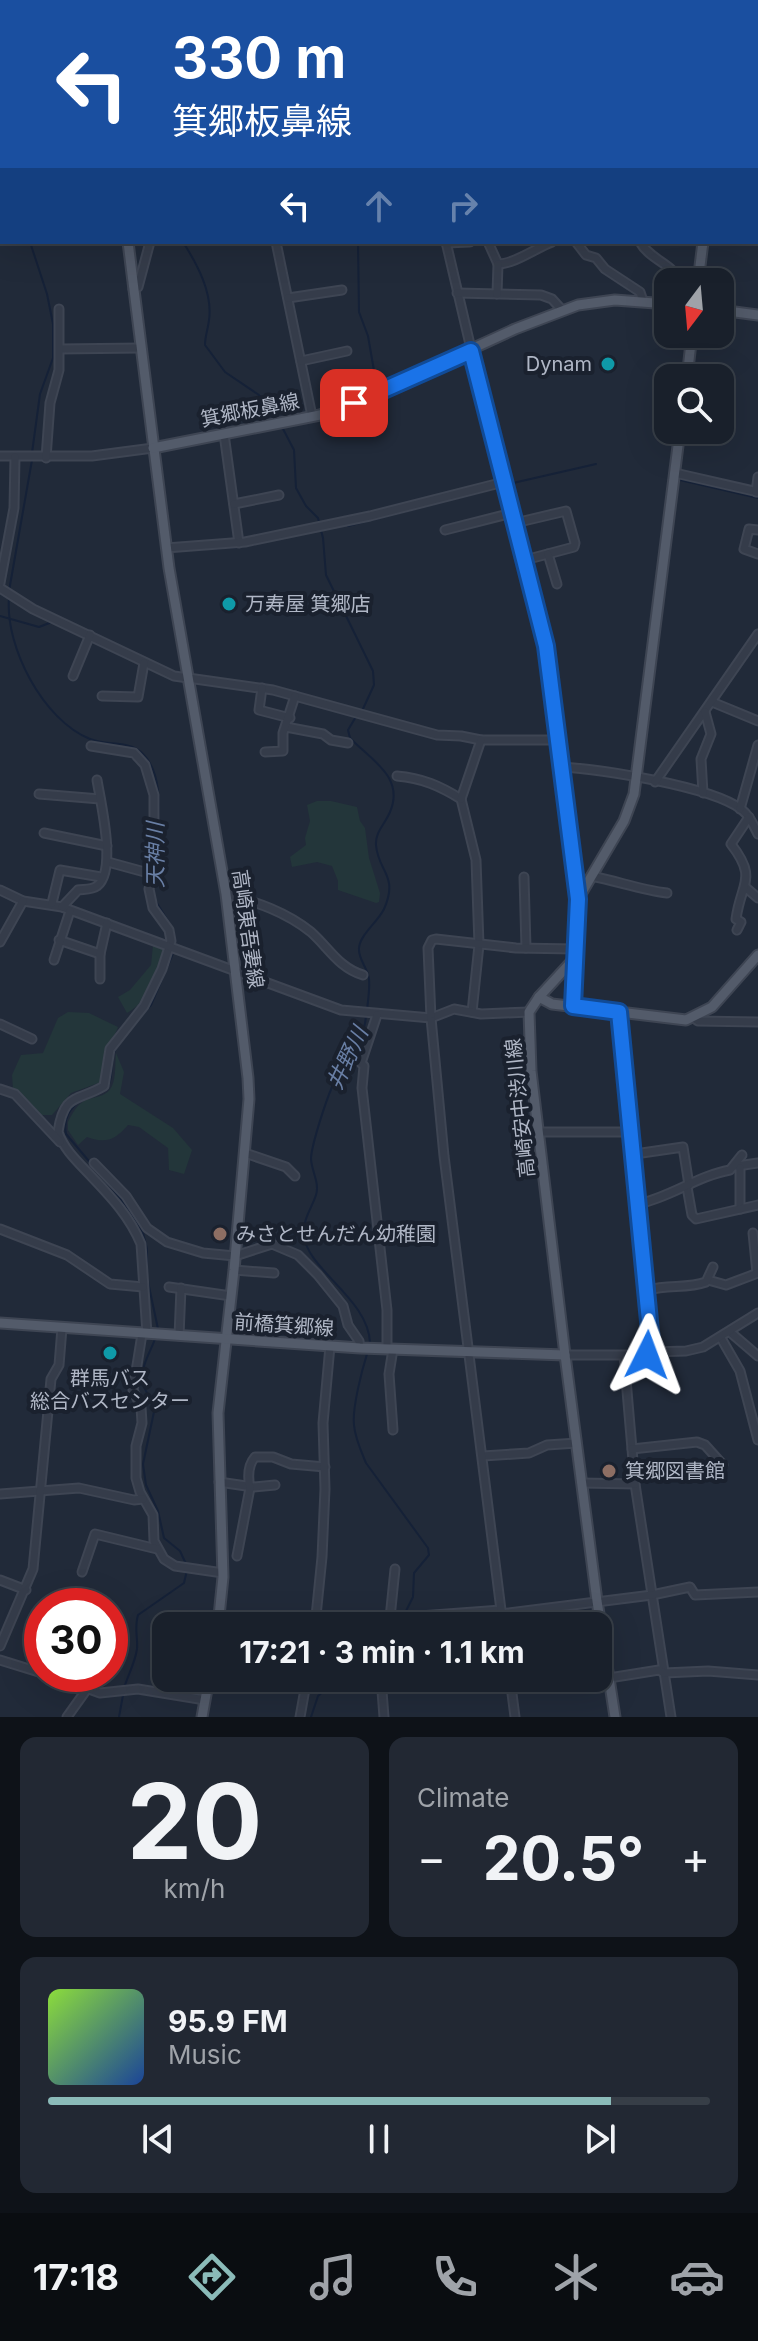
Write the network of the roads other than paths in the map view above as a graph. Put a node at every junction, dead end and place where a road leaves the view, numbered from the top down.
1 (128, 244) edge
2 (149, 244) edge
3 (276, 244) edge
4 (446, 244) edge
5 (489, 244) edge
6 (545, 244) edge
7 (578, 244) edge
8 (641, 244) edge
9 (703, 244) edge
10 (498, 264) junction
11 (668, 268) edge
12 (700, 268) edge
13 (133, 289) junction
14 (342, 290) dead end
15 (457, 293) junction
16 (497, 294) junction
17 (288, 298) junction
18 (643, 301) junction
19 (654, 302) edge
20 (59, 309) dead end
21 (562, 310) junction
22 (734, 312) edge
23 (758, 315) edge
24 (140, 348) junction
25 (60, 349) junction
26 (347, 351) dead end
27 (471, 351) junction
28 (301, 361) junction
29 (312, 416) junction
30 (224, 434) junction
31 (678, 444) edge
32 (153, 448) junction
33 (0, 456) edge
34 (18, 457) junction
35 (44, 458) junction
36 (675, 473) junction
37 (758, 477) edge
38 (504, 482) junction
39 (757, 492) edge
40 (279, 495) dead end
41 (234, 504) junction
42 (512, 513) junction
43 (515, 523) junction
44 (445, 530) dead end
45 (758, 530) edge
46 (239, 543) junction
47 (166, 548) junction
48 (548, 554) junction
49 (758, 554) edge
50 (525, 560) junction
51 (557, 584) dead end
52 (1, 587) edge
53 (758, 634) edge
54 (90, 635) junction
55 (144, 663) junction
56 (73, 676) dead end
57 (188, 680) junction
58 (262, 688) junction
59 (102, 696) dead end
60 (295, 696) junction
61 (712, 702) junction
62 (705, 712) junction
63 (290, 718) junction
64 (758, 721) edge
65 (286, 727) junction
66 (481, 740) junction
67 (558, 740) junction
68 (348, 743) dead end
69 (758, 745) edge
70 (91, 746) dead end
71 (265, 752) dead end
72 (560, 767) junction
73 (397, 776) dead end
74 (637, 778) junction
75 (97, 780) dead end
76 (655, 782) junction
77 (703, 793) junction
78 (39, 794) dead end
79 (100, 799) junction
80 (461, 799) junction
81 (740, 809) junction
82 (749, 817) junction
83 (44, 833) dead end
84 (758, 834) edge
85 (107, 846) junction
86 (108, 862) junction
87 (152, 874) junction
88 (591, 876) junction
89 (101, 877) junction
90 (524, 877) dead end
91 (745, 887) junction
92 (0, 890) edge
93 (667, 893) dead end
94 (226, 894) junction
95 (758, 898) edge
96 (578, 899) junction
97 (23, 901) junction
98 (52, 903) junction
99 (66, 909) junction
100 (107, 923) junction
101 (737, 930) dead end
102 (59, 940) junction
103 (0, 942) edge
104 (479, 945) junction
105 (170, 946) junction
106 (526, 948) junction
107 (100, 954) junction
108 (574, 954) junction
109 (758, 955) edge
110 (54, 960) dead end
111 (237, 972) junction
112 (363, 975) dead end
113 (100, 979) dead end
114 (539, 997) junction
115 (573, 1006) junction
116 (472, 1012) junction
117 (529, 1012) junction
118 (619, 1012) junction
119 (374, 1015) junction
120 (431, 1018) junction
121 (694, 1018) junction
122 (758, 1022) edge
123 (0, 1024) edge
124 (32, 1039) dead end
125 (0, 1089) edge
126 (538, 1132) junction
127 (632, 1132) junction
128 (66, 1150) junction
129 (245, 1153) junction
130 (635, 1154) junction
131 (742, 1155) dead end
132 (94, 1163) dead end
133 (758, 1163) edge
134 (737, 1167) junction
135 (295, 1176) dead end
136 (103, 1180) junction
137 (688, 1186) junction
138 (638, 1204) junction
139 (758, 1205) edge
140 (740, 1209) junction
141 (0, 1229) edge
142 (753, 1233) dead end
143 (235, 1256) junction
144 (713, 1267) dead end
145 (234, 1270) junction
146 (274, 1273) dead end
147 (757, 1273) edge
148 (708, 1280) junction
149 (143, 1287) junction
150 (169, 1287) dead end
151 (181, 1288) junction
152 (648, 1290) junction
153 (231, 1296) junction
154 (758, 1313) edge
155 (1, 1324) edge
156 (62, 1328) junction
157 (730, 1332) junction
158 (146, 1334) junction
159 (179, 1336) junction
160 (721, 1338) junction
161 (226, 1339) junction
162 (330, 1346) junction
163 (366, 1348) junction
164 (390, 1349) junction
165 (652, 1352) junction
166 (468, 1353) junction
167 (565, 1355) junction
168 (624, 1356) junction
169 (758, 1356) edge
170 (393, 1430) dead end
171 (758, 1440) edge
172 (577, 1443) junction
173 (632, 1449) junction
174 (483, 1456) junction
175 (723, 1465) dead end
176 (325, 1467) junction
177 (219, 1482) junction
178 (582, 1483) junction
179 (635, 1484) junction
180 (275, 1485) dead end
181 (250, 1486) junction
182 (41, 1489) junction
183 (0, 1494) edge
184 (143, 1499) junction
185 (157, 1549) junction
186 (237, 1556) dead end
187 (395, 1569) dead end
188 (82, 1572) dead end
189 (223, 1573) junction
190 (0, 1580) edge
191 (27, 1588) edge
192 (24, 1589) edge
193 (758, 1592) edge
194 (24, 1594) edge
195 (652, 1595) junction
196 (597, 1601) junction
197 (222, 1612) edge
198 (316, 1612) edge
199 (400, 1612) edge
200 (501, 1612) joint
201 (599, 1612) edge
202 (0, 1646) edge
203 (0, 1660) edge
204 (24, 1667) edge
205 (664, 1673) junction
206 (758, 1675) edge
207 (612, 1678) edge
208 (128, 1691) edge
209 (85, 1692) edge
210 (97, 1692) edge
211 (123, 1692) edge
212 (206, 1692) edge
213 (304, 1692) edge
214 (382, 1692) edge
215 (512, 1692) edge
216 (611, 1692) edge
217 (205, 1700) junction
218 (67, 1717) edge
219 (202, 1717) edge
220 (300, 1717) edge
221 (384, 1717) edge
222 (515, 1717) edge
223 (615, 1717) edge
224 (671, 1717) edge

1 - 13 main road, 高崎東吾妻線
2 - 13 street
3 - 17 street
4 - 15 street
5 - 10 street
6 - 10 street
7 - 18 street
8 - 11 street
9 - 12 main road
10 - 16 street
13 - 24 main road, 高崎東吾妻線
14 - 17 street
15 - 16 street
15 - 27 street
16 - 21 street
17 - 28 street
18 - 19 main road, 箕郷板鼻線
18 - 21 main road, 箕郷板鼻線
20 - 25 street
21 - 27 main road, 箕郷板鼻線
22 - 23 main road
24 - 25 street
24 - 32 main road, 高崎東吾妻線
25 - 35 street
26 - 28 street
27 - 29 main road, 箕郷板鼻線
27 - 38 street
28 - 29 street
29 - 30 main road, 箕郷板鼻線
30 - 32 main road, 箕郷板鼻線
30 - 41 street
31 - 36 main road
32 - 35 street
32 - 47 main road, 高崎東吾妻線
33 - 34 street
34 - 35 street
34 - 52 street
36 - 39 street
36 - 74 main road
37 - 39 street
38 - 42 street
38 - 46 street
40 - 41 street
41 - 46 street
42 - 43 street
42 - 44 street
43 - 48 street
43 - 50 street
45 - 49 street
46 - 47 street
47 - 57 main road, 高崎東吾妻線
48 - 50 street
48 - 51 street
50 - 67 street
52 - 54 street
53 - 61 street
54 - 55 street
54 - 56 street
55 - 57 street
55 - 59 street
57 - 58 street
57 - 94 main road, 高崎東吾妻線
58 - 60 street
58 - 63 street
60 - 63 street
60 - 66 street
61 - 62 street
61 - 64 street
62 - 76 street
62 - 77 street
63 - 65 street
65 - 68 street
65 - 71 street
66 - 67 street
66 - 80 street
67 - 72 street
69 - 81 street
70 - 87 street
72 - 74 street
72 - 96 street
73 - 80 street
74 - 76 street
74 - 88 main road
75 - 79 street
76 - 77 street
77 - 81 street
78 - 79 street
79 - 85 street
80 - 104 street
81 - 82 street
82 - 84 street
82 - 91 street
83 - 85 street
85 - 86 street
86 - 87 street
86 - 89 street
87 - 105 street
88 - 93 street
88 - 96 main road
89 - 98 street
89 - 99 street
90 - 106 street
91 - 95 street
91 - 101 street
92 - 97 street
94 - 111 main road, 高崎東吾妻線
94 - 112 street
96 - 108 main road
97 - 98 street
97 - 103 street
98 - 99 street
99 - 100 street
99 - 102 street
100 - 105 street
100 - 107 street
102 - 107 street
102 - 110 street
104 - 106 street
104 - 116 street
104 - 120 street
105 - 111 street
105 - 128 street
106 - 108 street
107 - 113 street
108 - 114 main road, 高崎安中渋川線
108 - 115 street
109 - 121 main road
111 - 119 street
111 - 129 main road, 高崎東吾妻線
114 - 115 main road
114 - 117 main road, 高崎安中渋川線
115 - 118 main road
116 - 117 street
116 - 120 street
117 - 126 main road, 高崎安中渋川線
118 - 121 main road
118 - 127 street
119 - 120 street
119 - 164 street
120 - 166 street
121 - 122 street
123 - 124 street
125 - 128 street
126 - 127 street
126 - 167 main road, 高崎安中渋川線
127 - 130 street
128 - 136 street
129 - 135 street
129 - 143 main road, 高崎東吾妻線
130 - 137 street
130 - 138 street
131 - 134 street
132 - 136 street
133 - 134 street
134 - 137 street
134 - 140 street
136 - 143 street
136 - 149 street
137 - 138 street
137 - 140 street
138 - 152 street
139 - 140 street
141 - 149 street
142 - 147 street
143 - 145 main road, 高崎東吾妻線
143 - 163 street
144 - 148 street
145 - 146 street
145 - 153 main road, 高崎東吾妻線
147 - 148 street
148 - 152 street
149 - 158 street
150 - 151 street
151 - 153 street
151 - 159 street
152 - 165 street
153 - 161 main road, 高崎東吾妻線
154 - 157 street
155 - 156 main road, 前橋箕郷線
156 - 158 main road, 前橋箕郷線
156 - 182 street
157 - 160 street
157 - 169 street
158 - 159 main road, 前橋箕郷線
158 - 184 street
159 - 161 main road, 前橋箕郷線
160 - 165 street
160 - 171 street
161 - 162 main road, 前橋箕郷線
161 - 177 main road, 高崎東吾妻線
162 - 163 main road, 前橋箕郷線
162 - 176 street
163 - 164 main road, 前橋箕郷線
164 - 166 main road, 前橋箕郷線
164 - 170 street
165 - 168 street
166 - 167 main road, 前橋箕郷線
166 - 174 street
167 - 168 street
167 - 172 main road, 高崎安中渋川線
168 - 173 street
172 - 174 street
172 - 178 main road, 高崎安中渋川線
173 - 175 street
173 - 179 street
174 - 200 street
176 - 181 street
176 - 198 street
177 - 181 street
177 - 189 main road, 高崎東吾妻線
178 - 179 street
178 - 196 main road, 高崎安中渋川線
179 - 195 street
180 - 181 street
181 - 186 street
182 - 183 street
182 - 184 street
182 - 191 street
184 - 185 street
185 - 188 street
185 - 189 street
187 - 199 street
189 - 197 main road, 高崎東吾妻線
190 - 192 street
193 - 195 street
194 - 202 street
195 - 196 street
195 - 205 street
196 - 200 street
196 - 201 main road, 高崎安中渋川線
203 - 204 street
205 - 206 street
205 - 207 street
205 - 224 street
208 - 217 street
209 - 218 street
210 - 211 street
212 - 217 main road
213 - 220 street
214 - 221 street
215 - 222 street
216 - 223 main road, 高崎安中渋川線
217 - 219 main road

